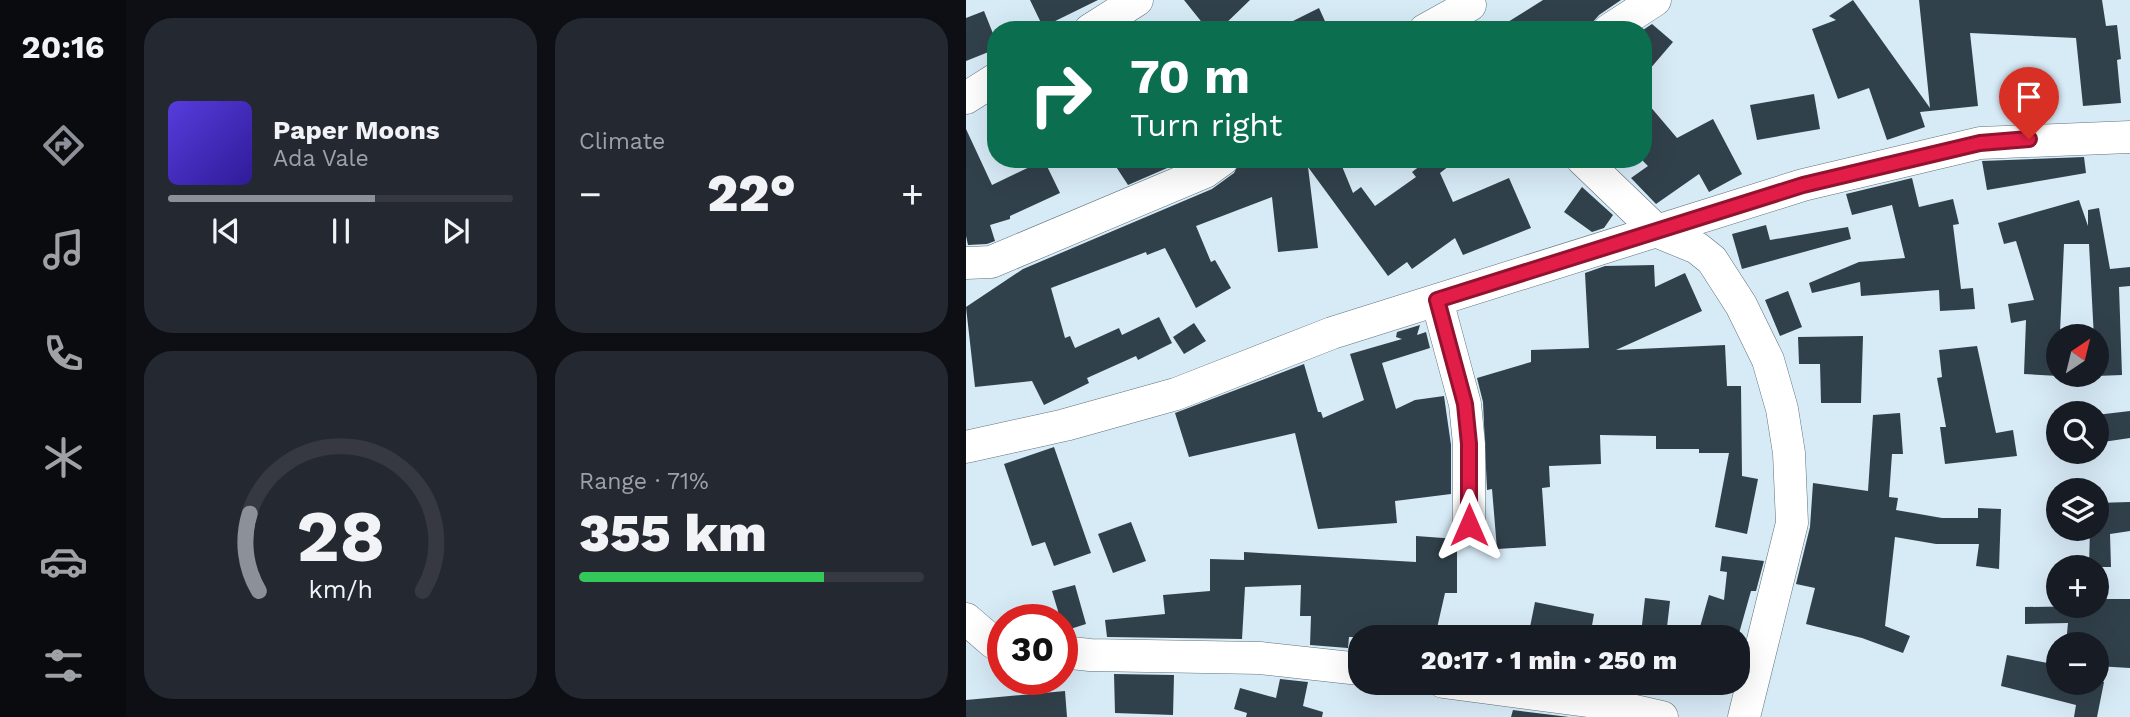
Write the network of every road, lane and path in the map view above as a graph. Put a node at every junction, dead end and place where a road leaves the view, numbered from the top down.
1 (1137, 0) edge
2 (1655, 0) edge
3 (1473, 12) edge
4 (1104, 21) edge
5 (1449, 21) edge
6 (1623, 21) edge
7 (987, 85) edge
8 (966, 98) edge
9 (2130, 138) edge
10 (1211, 168) edge
11 (1591, 168) edge
12 (1658, 232) junction
13 (966, 263) edge
14 (1437, 300) junction
15 (966, 447) edge
16 (1469, 525) dead end
17 (966, 619) edge
18 (987, 637) edge
19 (1078, 652) edge
20 (1348, 668) edge
21 (1542, 695) edge
22 (1662, 717) edge
23 (1744, 717) edge

1 - 4 street
2 - 6 street
3 - 5 street
7 - 8 street
9 - 12 street
10 - 13 street
11 - 12 street
12 - 14 street
12 - 23 street
14 - 15 street
14 - 16 street
17 - 18 street
19 - 20 street
21 - 22 street

